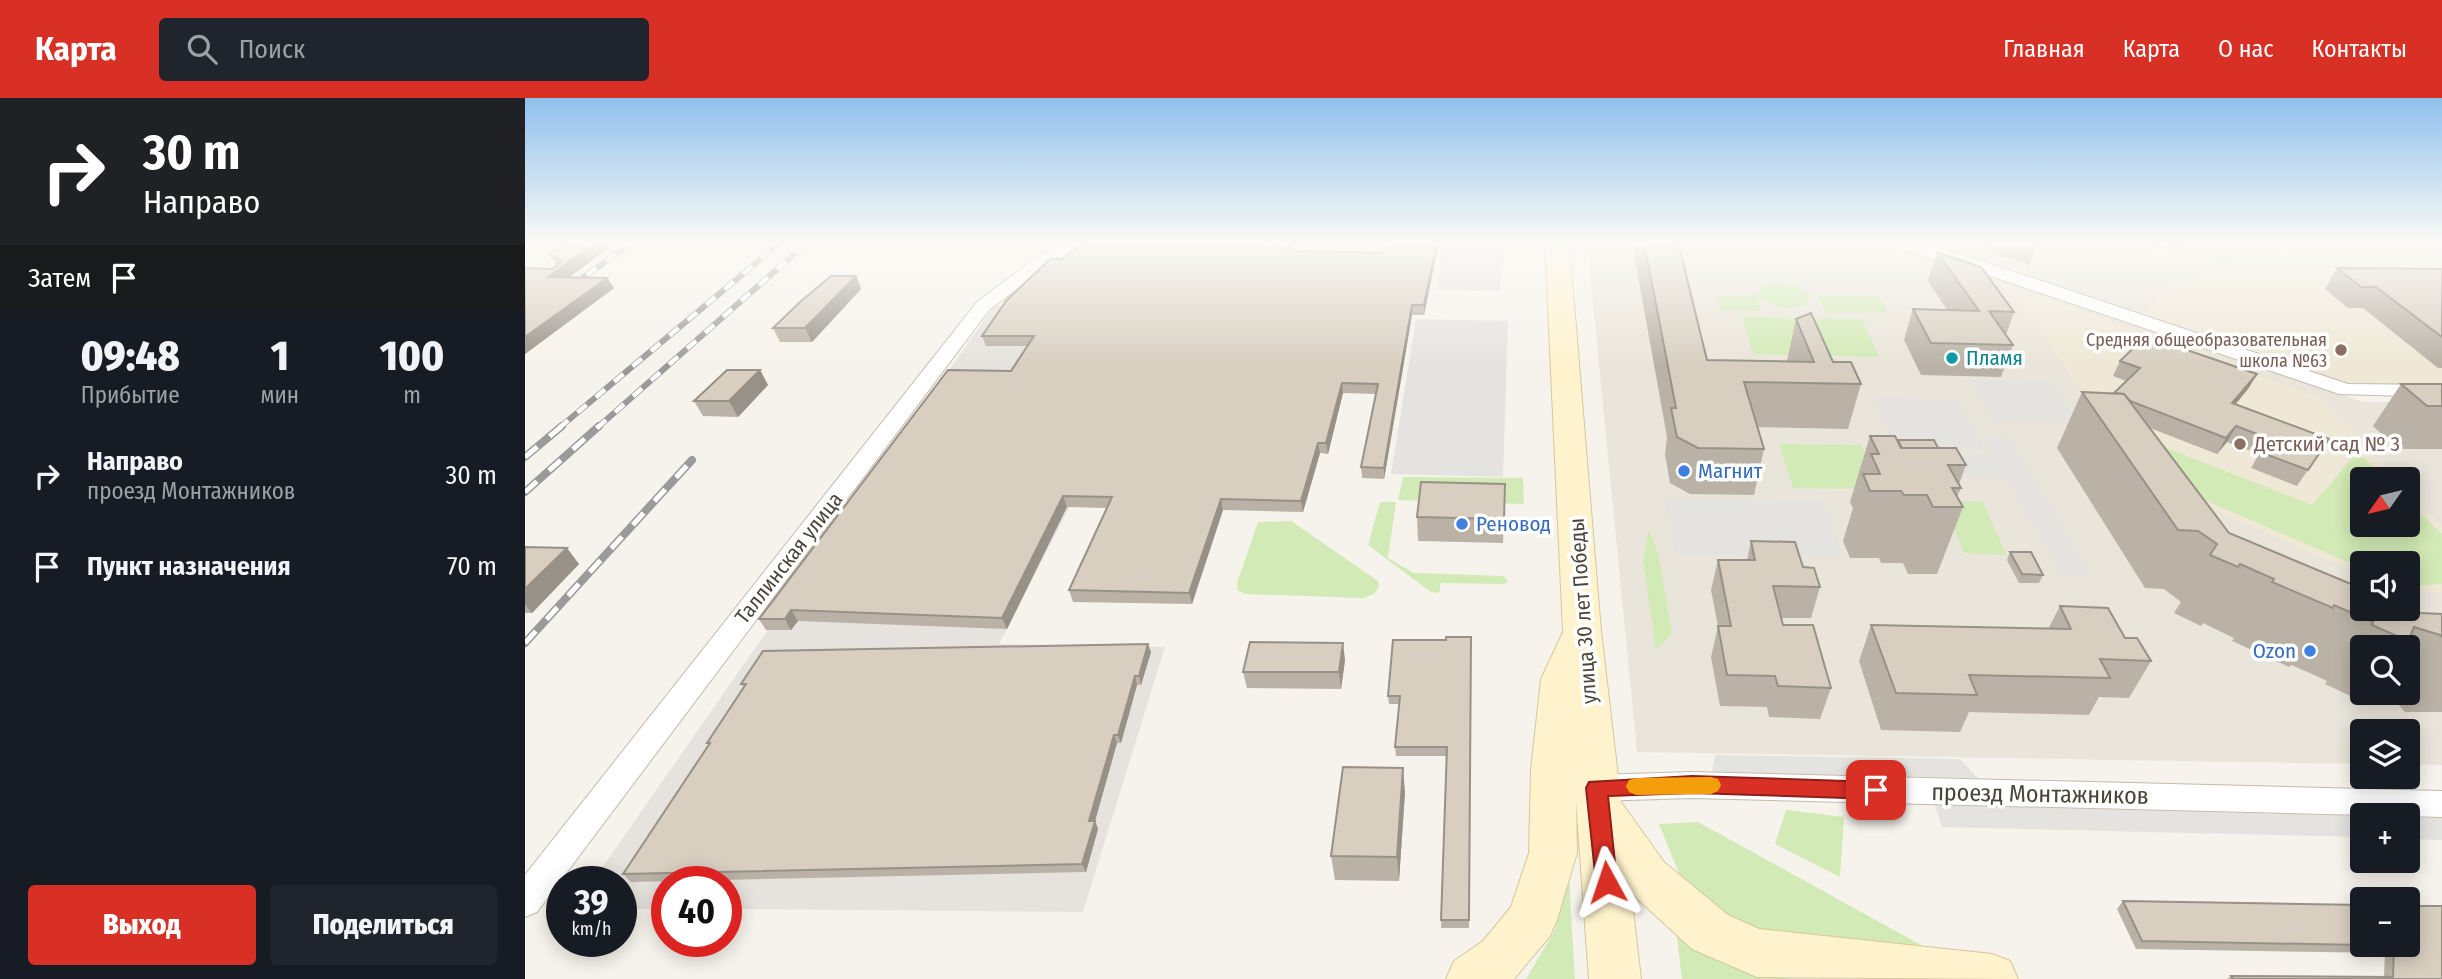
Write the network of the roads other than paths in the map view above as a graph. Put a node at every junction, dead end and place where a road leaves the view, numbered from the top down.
1 (1013, 283) edge
2 (1560, 283) edge
3 (2030, 283) edge
4 (2442, 391) edge
5 (1582, 631) junction
6 (1598, 798) junction
7 (2442, 804) edge
8 (525, 901) edge
9 (1472, 979) edge
10 (1615, 979) edge
11 (1992, 979) edge

1 - 8 street, Таллинская улица
2 - 5 street, улица 30 лет Победы
3 - 4 street
5 - 6 street, улица 30 лет Победы
5 - 9 street
6 - 7 street, проезд Монтажников
6 - 10 street, улица 30 лет Победы
6 - 11 street

